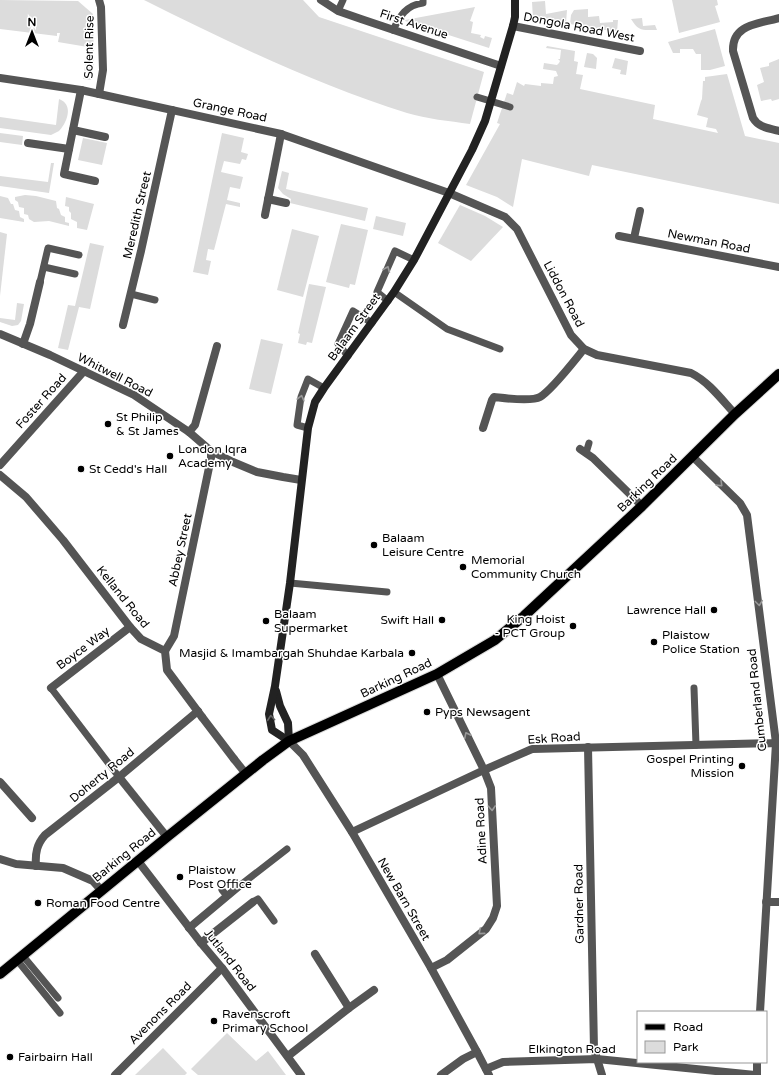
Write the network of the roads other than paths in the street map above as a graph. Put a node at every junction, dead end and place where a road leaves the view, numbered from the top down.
1 (99, 0) edge
2 (321, 0) edge
3 (344, 0) edge
4 (423, 0) edge
5 (515, 0) edge
6 (338, 11) junction
7 (779, 18) edge
8 (513, 26) junction
9 (393, 30) junction
10 (640, 51) dead end
11 (501, 66) junction
12 (0, 78) edge
13 (81, 90) junction
14 (99, 94) junction
15 (477, 97) dead end
16 (491, 101) junction
17 (510, 107) dead end
18 (172, 110) junction
19 (73, 130) junction
20 (779, 131) edge
21 (281, 134) junction
22 (105, 137) dead end
23 (28, 143) dead end
24 (69, 149) junction
25 (95, 181) dead end
26 (449, 193) junction
27 (268, 199) junction
28 (286, 203) dead end
29 (640, 211) dead end
30 (265, 215) dead end
31 (619, 236) dead end
32 (634, 238) junction
33 (79, 255) dead end
34 (414, 260) junction
35 (44, 267) junction
36 (779, 267) edge
37 (75, 274) dead end
38 (40, 282) joint
39 (394, 292) junction
40 (131, 294) junction
41 (155, 300) dead end
42 (388, 301) junction
43 (372, 323) junction
44 (123, 325) dead end
45 (0, 334) edge
46 (23, 344) junction
47 (217, 346) dead end
48 (500, 349) dead end
49 (584, 349) junction
50 (348, 356) junction
51 (84, 372) junction
52 (779, 374) edge
53 (324, 388) junction
54 (736, 414) junction
55 (308, 428) junction
56 (483, 428) dead end
57 (189, 432) junction
58 (589, 443) dead end
59 (211, 450) junction
60 (583, 451) joint
61 (693, 457) junction
62 (0, 465) edge
63 (0, 475) edge
64 (301, 480) junction
65 (642, 506) junction
66 (290, 583) junction
67 (387, 592) dead end
68 (130, 627) junction
69 (165, 651) junction
70 (436, 674) junction
71 (275, 686) junction
72 (51, 688) joint
73 (694, 688) dead end
74 (200, 714) junction
75 (289, 741) junction
76 (778, 743) edge
77 (696, 745) junction
78 (588, 747) junction
79 (484, 770) junction
80 (246, 774) junction
81 (119, 777) junction
82 (0, 782) edge
83 (32, 818) dead end
84 (352, 832) junction
85 (167, 837) junction
86 (287, 849) dead end
87 (0, 858) edge
88 (138, 861) junction
89 (36, 866) junction
90 (238, 887) joint
91 (101, 890) junction
92 (253, 902) joint
93 (766, 902) junction
94 (779, 902) edge
95 (274, 921) dead end
96 (189, 928) junction
97 (201, 943) junction
98 (315, 954) dead end
99 (20, 958) junction
100 (222, 968) junction
101 (431, 968) junction
102 (0, 974) edge
103 (374, 990) dead end
104 (58, 998) dead end
105 (349, 1008) junction
106 (760, 1011) edge
107 (60, 1013) dead end
108 (477, 1052) junction
109 (288, 1056) junction
110 (597, 1059) junction
111 (757, 1063) edge
112 (487, 1072) edge
113 (115, 1075) edge
114 (301, 1075) edge
115 (441, 1075) edge
116 (602, 1075) edge
117 (756, 1075) edge

1 - 14 street, Solent Rise
2 - 6 street, First Avenue
3 - 6 lane
4 - 9 lane
5 - 8 main road, Balaam Street
6 - 9 street, First Avenue
7 - 20 street
8 - 10 street, Dongola Road West
8 - 11 main road, Balaam Street
9 - 11 street, First Avenue
11 - 16 main road, Balaam Street
12 - 13 street, Grange Road
13 - 14 street, Grange Road
13 - 19 street
14 - 18 street, Grange Road
15 - 16 lane
16 - 17 lane
16 - 26 main road, Balaam Street
18 - 21 street, Grange Road
18 - 40 street, Meredith Street
19 - 22 street
19 - 24 street
21 - 26 street, Grange Road
21 - 27 street
23 - 24 street
24 - 25 street
26 - 34 main road, Balaam Street
26 - 49 street, Liddon Road
27 - 28 street
27 - 30 street
29 - 32 street
31 - 32 street, Newman Road
32 - 36 street, Newman Road
33 - 35 lane
34 - 39 main road, Balaam Street
42 -> 34 lane
35 - 37 lane
35 - 38 lane
38 - 46 street
39 - 42 main road, Balaam Street
39 - 48 lane
40 - 41 lane
40 - 44 street, Meredith Street
42 - 43 main road, Balaam Street
43 - 50 main road, Balaam Street
43 - 50 lane
45 - 46 street, Whitwell Road
46 - 51 street, Whitwell Road
47 - 57 street
49 - 54 street, Liddon Road
49 - 56 street
50 - 53 main road, Balaam Street
51 - 57 street, Whitwell Road
51 - 62 street, Foster Road
52 - 54 main road, Barking Road
53 - 55 main road, Balaam Street
55 -> 53 lane
54 - 61 main road, Barking Road
55 - 64 main road, Balaam Street
57 - 59 street, Whitwell Road
58 - 60 lane
59 - 64 street, Whitwell Road
59 - 69 street, Abbey Street
60 - 65 street
61 - 65 main road, Barking Road
61 -> 76 street, Cumberland Road
63 - 68 street, Kelland Road
64 - 66 main road, Balaam Street
65 - 70 main road, Barking Road
66 - 67 lane
66 - 71 main road, Balaam Street
68 - 69 street, Kelland Road
68 - 72 street, Boyce Way
69 - 74 street
70 - 75 main road, Barking Road
79 -> 70 street, Adine Road
71 - 75 main road, Balaam Street
75 -> 71 main road, Balaam Street
72 - 81 lane
73 - 77 lane
74 - 80 street
74 - 81 street, Doherty Road
75 - 80 main road, Barking Road
75 - 84 street, New Barn Street
76 - 77 street, Esk Road
76 - 93 street, Cumberland Road
77 - 78 street, Esk Road
78 - 79 street, Esk Road
78 - 110 street, Gardner Road
79 - 84 street, Esk Road
79 -> 101 street, Adine Road
80 - 85 main road, Barking Road
81 - 85 street
81 - 89 street, Doherty Road
82 - 83 street
84 - 101 street, New Barn Street
85 - 88 main road, Barking Road
86 - 90 lane
87 - 89 street
88 - 91 main road, Barking Road
88 - 96 street, Jutland Road
89 - 91 street
90 - 96 street
91 - 99 main road, Barking Road
92 - 95 lane
92 - 97 street
93 - 94 street
93 - 106 street, Cumberland Road
96 - 97 street, Jutland Road
97 - 100 street, Jutland Road
98 - 105 street
99 - 102 main road, Barking Road
99 - 104 lane
99 - 107 lane
100 - 109 street, Jutland Road
100 - 113 street, Avenons Road
101 - 108 street, New Barn Street
103 - 105 street
105 - 109 street
108 - 112 street, New Barn Street
108 - 115 street
109 - 114 street, Jutland Road
110 - 112 street, Elkington Road
110 - 116 street, Gardner Road
110 - 117 street, Elkington Road
111 - 117 street

